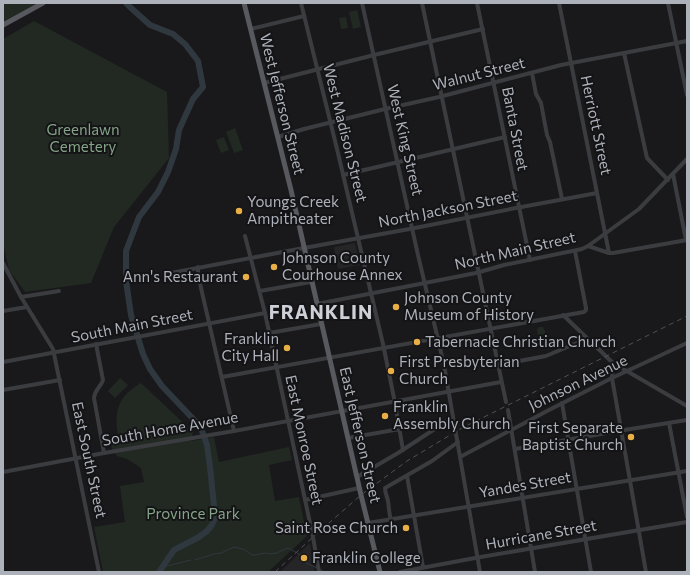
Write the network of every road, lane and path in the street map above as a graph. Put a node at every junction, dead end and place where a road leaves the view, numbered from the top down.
1 (44, 3) edge
2 (244, 3) edge
3 (301, 3) edge
4 (362, 3) edge
5 (422, 3) edge
6 (477, 3) edge
7 (559, 3) edge
8 (668, 3) edge
9 (304, 16) junction
10 (3, 25) edge
11 (251, 29) junction
12 (483, 29) junction
13 (430, 41) junction
14 (687, 41) edge
15 (676, 43) junction
16 (624, 53) junction
17 (374, 55) junction
18 (571, 63) junction
19 (317, 70) junction
20 (532, 73) junction
21 (494, 82) junction
22 (264, 83) junction
23 (687, 95) edge
24 (442, 96) junction
25 (385, 108) junction
26 (330, 123) junction
27 (278, 137) junction
28 (505, 137) junction
29 (453, 149) junction
30 (687, 159) edge
31 (398, 162) junction
32 (673, 174) junction
33 (343, 175) junction
34 (668, 180) junction
35 (597, 193) junction
36 (562, 199) junction
37 (519, 207) junction
38 (467, 218) junction
39 (412, 229) junction
40 (605, 234) junction
41 (246, 236) dead end
42 (358, 238) junction
43 (687, 240) edge
44 (588, 246) junction
45 (304, 248) junction
46 (575, 251) junction
47 (609, 253) junction
48 (251, 258) junction
49 (530, 260) junction
50 (3, 263) edge
51 (198, 267) junction
52 (479, 272) junction
53 (171, 273) dead end
54 (311, 282) junction
55 (425, 283) junction
56 (60, 291) dead end
57 (260, 292) junction
58 (371, 293) junction
59 (21, 297) junction
60 (316, 304) junction
61 (27, 307) junction
62 (3, 311) edge
63 (265, 313) junction
64 (563, 315) junction
65 (209, 323) junction
66 (321, 324) junction
67 (490, 328) junction
68 (269, 333) junction
69 (438, 338) junction
70 (589, 340) junction
71 (96, 344) junction
72 (686, 345) edge
73 (384, 348) junction
74 (54, 353) junction
75 (329, 358) junction
76 (3, 362) edge
77 (613, 363) junction
78 (498, 365) junction
79 (276, 367) junction
80 (628, 371) junction
81 (222, 377) junction
82 (612, 378) junction
83 (60, 380) junction
84 (501, 382) junction
85 (3, 390) edge
86 (449, 392) junction
87 (395, 402) junction
88 (506, 402) dead end
89 (562, 403) junction
90 (687, 406) edge
91 (508, 410) dead end
92 (342, 411) junction
93 (453, 418) junction
94 (288, 420) junction
95 (687, 420) edge
96 (669, 423) junction
97 (400, 429) junction
98 (511, 430) junction
99 (622, 430) junction
100 (234, 431) junction
101 (348, 438) junction
102 (568, 439) junction
103 (458, 442) junction
104 (515, 449) junction
105 (403, 450) junction
106 (104, 453) junction
107 (460, 457) junction
108 (76, 458) junction
109 (687, 470) edge
110 (3, 472) edge
111 (678, 472) junction
112 (407, 476) junction
113 (357, 477) junction
114 (630, 480) junction
115 (359, 488) junction
116 (577, 488) junction
117 (522, 498) junction
118 (305, 500) junction
119 (469, 507) junction
120 (414, 516) junction
121 (687, 517) edge
122 (391, 520) junction
123 (687, 522) edge
124 (368, 523) junction
125 (640, 530) junction
126 (586, 540) junction
127 (531, 549) junction
128 (477, 558) junction
129 (423, 567) junction
130 (99, 572) edge
131 (319, 572) edge
132 (380, 572) edge
133 (400, 572) edge
134 (480, 572) edge
135 (535, 572) edge
136 (591, 572) edge
137 (646, 572) edge

1 - 10 main road
2 - 11 main road, West Jefferson Street
3 - 9 street, West Madison Street
4 - 17 street, West King Street
5 - 13 street
6 - 12 street, Banta Street
7 - 18 street, Herriott Street
8 - 15 street
9 - 11 street
9 - 19 street, West Madison Street
11 - 22 main road, West Jefferson Street
12 - 13 street
12 - 21 street, Banta Street
13 - 17 street
13 - 24 street
14 - 15 street, Walnut Street
15 - 16 street, Walnut Street
15 - 23 street
16 - 18 street, Walnut Street
16 - 34 street
17 - 19 street
17 - 25 street, West King Street
18 - 20 street, Walnut Street
18 - 35 street, Herriott Street
19 - 22 street
19 - 26 street, West Madison Street
20 - 21 street, Walnut Street
20 - 36 street
21 - 24 street, Walnut Street
21 - 28 street, Banta Street
22 - 27 main road, West Jefferson Street
24 - 25 street, Walnut Street
24 - 29 street
25 - 26 street, Walnut Street
25 - 31 street, West King Street
26 - 27 street, Walnut Street
26 - 33 street, West Madison Street
27 - 45 main road, West Jefferson Street
28 - 29 street
28 - 37 street, Banta Street
29 - 31 street
29 - 38 street
30 - 32 street, North Main Street
31 - 33 street
31 - 39 street, West King Street
32 - 34 street, North Main Street
32 - 43 street
33 - 42 street, West Madison Street
34 - 40 street, North Main Street
35 - 36 street, North Jackson Street
35 - 40 street, Herriott Street
36 - 37 street, North Jackson Street
37 - 38 street, North Jackson Street
37 - 49 street, Banta Street
38 - 39 street, North Jackson Street
38 - 52 street
39 - 42 street, North Jackson Street
39 - 55 street, West King Street
40 - 44 street, North Main Street
40 - 47 street, Herriott Street
41 - 48 street, East Monroe Street
42 - 45 street, North Jackson Street
42 - 58 street, West Madison Street
43 - 47 street
44 - 46 street, North Main Street
44 - 47 street
45 - 48 street, North Jackson Street
45 - 54 main road, West Jefferson Street
46 - 49 street, North Main Street
46 - 64 street
48 - 51 street, North Jackson Street
48 - 57 street, East Monroe Street
49 - 52 street, North Main Street
50 - 59 street, East South Street
51 - 53 street, North Jackson Street
51 - 65 street
52 - 55 street, North Main Street
52 - 67 street
54 - 57 street
54 - 60 main road, West Jefferson Street
55 - 58 street, North Main Street
55 - 69 street, West King Street
56 - 59 street
57 - 63 street, East Monroe Street
58 - 60 street, North Main Street
58 - 73 street, West Madison Street
59 - 61 street, East South Street
60 - 66 main road, East Jefferson Street
61 - 62 street
61 - 74 street, East South Street
63 - 65 street, South Main Street
63 - 68 street, East Monroe Street
64 - 67 street
64 - 70 street
65 - 71 street, South Main Street
65 - 81 street
66 - 68 street
66 - 75 main road, East Jefferson Street
67 - 69 street
67 - 78 street
68 - 79 street, East Monroe Street
69 - 73 street
69 - 86 street, West King Street
70 - 77 street
70 - 78 street
71 - 74 street, South Main Street
71 - 106 street
72 - 80 street, Johnson Avenue
73 - 75 street
73 - 87 street, West Madison Street
74 - 76 street, South Main Street
74 - 83 street, East South Street
75 - 79 street
75 - 92 main road, East Jefferson Street
77 - 80 street
77 - 82 street
78 - 84 street
79 - 81 street
79 - 94 street, East Monroe Street
80 - 82 street, Johnson Avenue
80 - 90 street
81 - 100 street
82 - 89 street, Johnson Avenue
82 - 99 street
83 - 85 street
83 - 108 street, East South Street
84 - 86 street, South Home Avenue
84 - 88 street
86 - 87 street, South Home Avenue
86 - 93 street, West King Street
87 - 92 street, South Home Avenue
87 - 97 street, West Madison Street
89 - 98 street, Johnson Avenue
89 - 102 street
91 - 98 street
92 - 94 street, South Home Avenue
92 - 101 main road, East Jefferson Street
93 - 103 street, West King Street
93 - 105 street
94 - 100 street, South Home Avenue
94 - 118 street, East Monroe Street
95 - 96 street
96 - 99 street
96 - 111 street
97 - 101 street
97 - 105 street, West Madison Street
98 - 104 street
98 - 107 street, Johnson Avenue
99 - 102 street
99 - 114 street
100 - 106 street, South Home Avenue
101 - 113 main road, East Jefferson Street
102 - 104 street
102 - 116 street
103 - 107 street, West King Street
103 - 112 street
104 - 117 street
105 - 113 street
106 - 108 street, South Home Avenue
107 - 119 street, West King Street
108 - 110 street, South Home Avenue
108 - 130 street, East South Street
109 - 111 street, Yandes Street
111 - 114 street, Yandes Street
111 - 121 street
112 - 120 street
112 - 122 street
113 - 115 main road, East Jefferson Street
114 - 116 street, Yandes Street
114 - 125 street
115 - 118 street
115 - 124 main road, East Jefferson Street
116 - 117 street, Yandes Street
116 - 126 street
117 - 119 street, Yandes Street
117 - 127 street
118 - 131 street, East Monroe Street
119 - 120 street, Yandes Street
119 - 128 street, West King Street
120 - 122 street, Yandes Street
120 - 129 street
122 - 124 street, Yandes Street
123 - 125 street, Hurricane Street
124 - 132 main road, East Jefferson Street
125 - 126 street, Hurricane Street
125 - 137 street
126 - 127 street, Hurricane Street
126 - 136 street
127 - 128 street, Hurricane Street
127 - 135 street
128 - 129 street, Hurricane Street
128 - 134 street, West King Street
129 - 133 street, Hurricane Street

